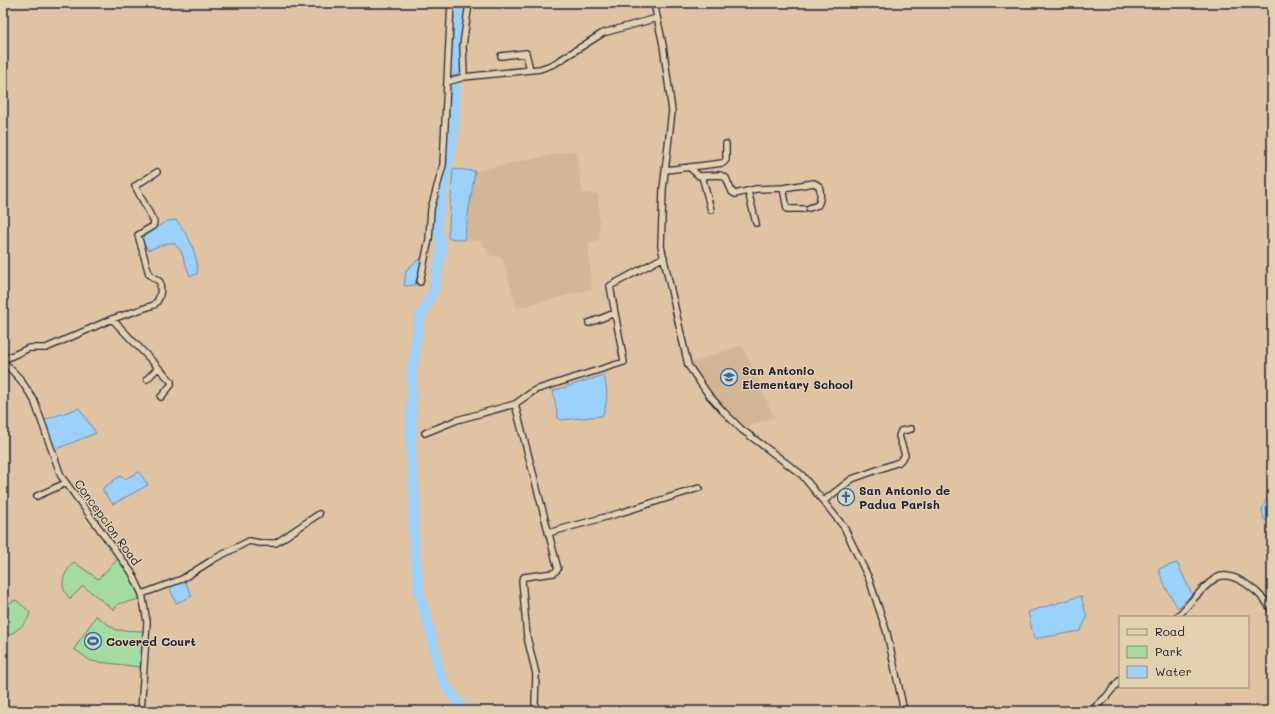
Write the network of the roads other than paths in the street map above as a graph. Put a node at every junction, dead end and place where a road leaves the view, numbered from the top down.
1 (451, 3) edge
2 (469, 3) edge
3 (654, 3) edge
4 (657, 18) junction
5 (501, 56) dead end
6 (530, 70) junction
7 (462, 78) junction
8 (449, 82) junction
9 (726, 144) dead end
10 (689, 167) junction
11 (666, 170) junction
12 (157, 172) dead end
13 (702, 176) junction
14 (783, 188) junction
15 (748, 191) junction
16 (809, 208) dead end
17 (802, 209) dead end
18 (711, 210) dead end
19 (756, 223) dead end
20 (664, 257) junction
21 (420, 282) dead end
22 (615, 313) junction
23 (112, 319) junction
24 (589, 323) dead end
25 (3, 361) edge
26 (158, 368) junction
27 (147, 380) dead end
28 (161, 397) dead end
29 (515, 404) junction
30 (911, 429) dead end
31 (425, 433) dead end
32 (66, 483) junction
33 (699, 488) dead end
34 (37, 496) dead end
35 (825, 500) junction
36 (319, 514) dead end
37 (548, 533) junction
38 (142, 594) junction
39 (1272, 612) edge
40 (1178, 616) edge
41 (1119, 681) edge
42 (141, 711) edge
43 (537, 711) edge
44 (904, 711) edge
45 (1091, 711) edge

1 - 8 street
2 - 7 street
3 - 4 street
4 - 6 street
4 - 11 street
5 - 6 street
6 - 7 street
7 - 8 street
8 - 21 street
9 - 10 street
10 - 11 street
10 - 13 street
11 - 20 street
12 - 23 street
13 - 15 street
13 - 18 street
14 - 15 street
14 - 16 street
14 - 17 street
15 - 19 street
20 - 22 street
20 - 35 street
22 - 24 street
22 - 29 street
23 - 25 street
23 - 26 street
25 - 32 street, Concepcion Road
26 - 27 street
26 - 28 street
29 - 31 street
29 - 37 street
30 - 35 street
32 - 34 street
32 - 38 street, Concepcion Road
33 - 37 street
35 - 44 street
36 - 38 street
37 - 43 street
38 - 42 street, Concepcion Road
39 - 40 street
41 - 45 street

